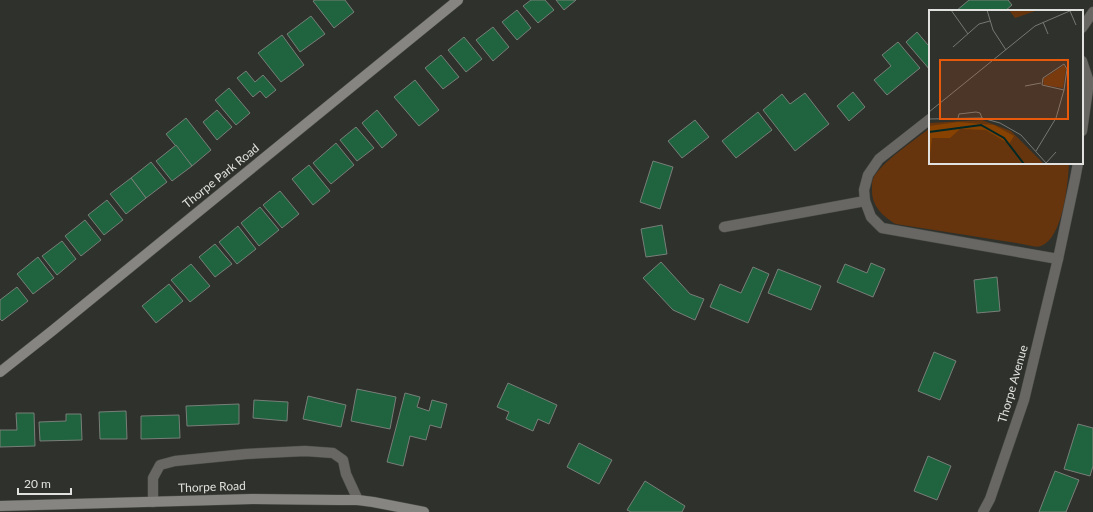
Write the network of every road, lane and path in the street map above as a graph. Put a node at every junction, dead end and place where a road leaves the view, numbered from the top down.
1 (458, 0) edge
2 (1093, 12) edge
3 (1083, 27) edge
4 (1083, 64) edge
5 (929, 120) edge
6 (1083, 124) edge
7 (1078, 164) edge
8 (865, 201) junction
9 (724, 227) dead end
10 (1058, 259) junction
11 (0, 372) edge
12 (358, 500) junction
13 (153, 502) junction
14 (0, 506) edge
15 (424, 512) edge
16 (983, 512) edge

1 - 11 street, Thorpe Park Road
2 - 3 street
4 - 6 street
5 - 8 street
7 - 10 street, Thorpe Avenue
8 - 9 street
8 - 10 street
10 - 16 street, Thorpe Avenue
12 - 13 street, Thorpe Road
12 - 13 street
12 - 15 street, Thorpe Road
13 - 14 street, Thorpe Road

